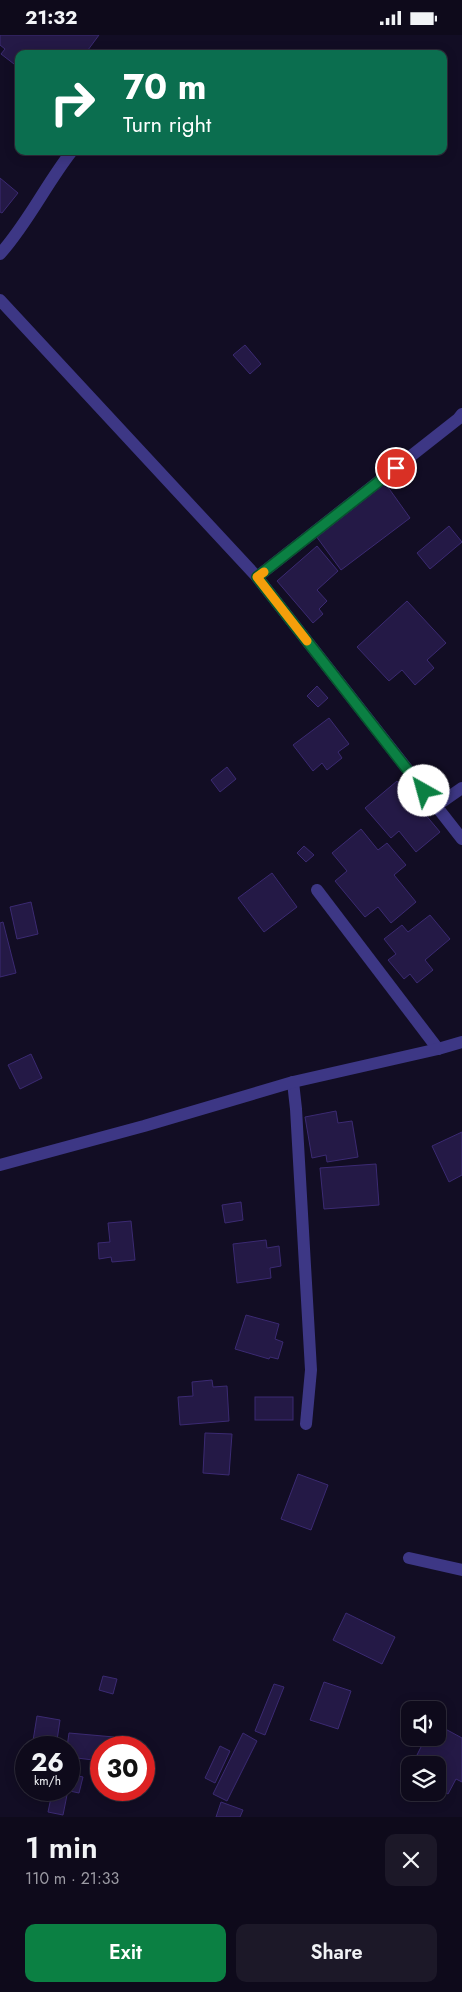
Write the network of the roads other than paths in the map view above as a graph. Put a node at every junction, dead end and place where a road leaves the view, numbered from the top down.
1 (69, 155) edge
2 (0, 254) edge
3 (0, 300) edge
4 (462, 414) edge
5 (257, 577) junction
6 (462, 788) edge
7 (436, 806) junction
8 (462, 839) edge
9 (316, 890) dead end
10 (462, 1042) edge
11 (438, 1049) junction
12 (293, 1082) junction
13 (0, 1165) edge
14 (306, 1425) dead end
15 (409, 1559) dead end
16 (462, 1570) edge

1 - 2 street
3 - 5 street
4 - 5 street
5 - 7 street
6 - 7 street
7 - 8 street
9 - 11 street
10 - 11 street
11 - 12 street
12 - 13 street
12 - 14 street
15 - 16 street

